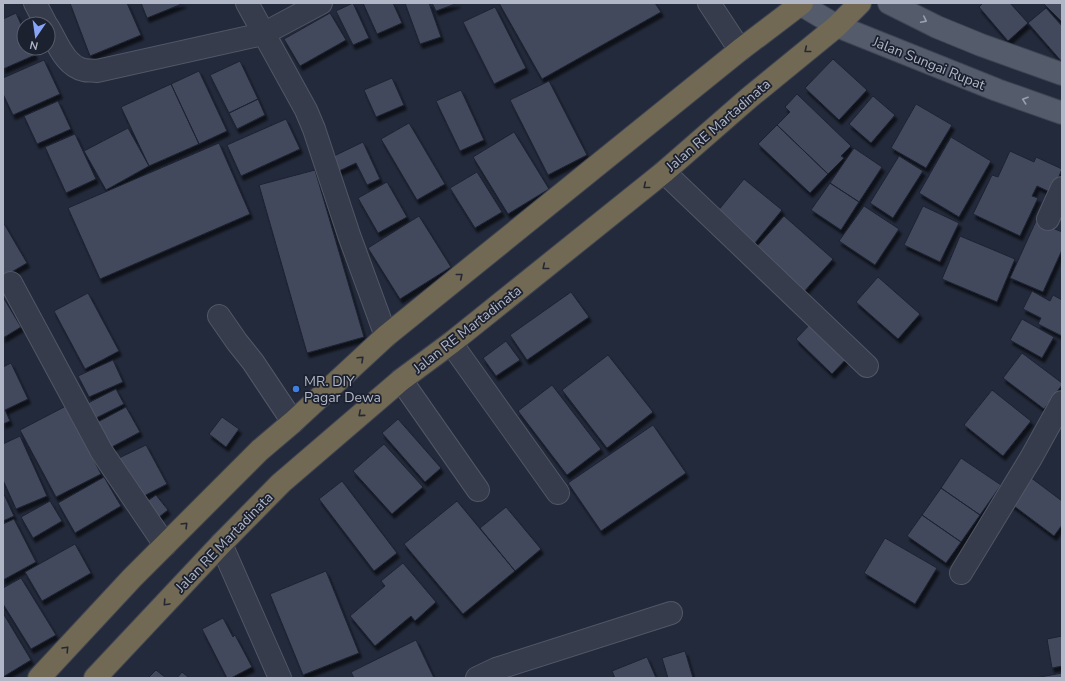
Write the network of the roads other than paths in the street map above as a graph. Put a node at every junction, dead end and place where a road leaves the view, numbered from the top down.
1 (35, 3) edge
2 (248, 3) edge
3 (321, 3) edge
4 (709, 3) edge
5 (860, 3) edge
6 (889, 3) edge
7 (801, 4) edge
8 (42, 16) edge
9 (837, 26) junction
10 (263, 34) junction
11 (56, 41) edge
12 (740, 50) junction
13 (1062, 74) edge
14 (1062, 113) edge
15 (664, 172) junction
16 (1062, 188) edge
17 (1048, 219) dead end
18 (11, 283) dead end
19 (219, 316) dead end
20 (386, 336) junction
21 (451, 342) junction
22 (867, 366) dead end
23 (401, 380) junction
24 (1062, 402) edge
25 (293, 422) junction
26 (478, 490) dead end
27 (558, 494) dead end
28 (221, 544) junction
29 (165, 545) junction
30 (961, 573) dead end
31 (670, 613) dead end
32 (40, 678) edge
33 (95, 678) edge
34 (280, 678) edge
35 (477, 678) edge

1 - 8 street
2 - 10 street
3 - 10 street
4 - 12 street
5 - 9 highway, Jalan RE Martadinata
6 -> 13 main road
7 - 9 main road, Jalan Sungai Rupat
7 - 12 highway
14 -> 9 main road, Jalan Sungai Rupat
9 -> 15 highway, Jalan RE Martadinata
10 - 11 street
10 - 20 street
20 -> 12 highway
15 -> 21 highway, Jalan RE Martadinata
15 - 22 street
16 - 17 street
18 - 29 street
19 - 25 street
25 -> 20 highway
21 - 23 highway, Jalan RE Martadinata
21 - 27 street
23 - 26 street
23 -> 28 highway, Jalan RE Martadinata
24 - 30 street
29 -> 25 highway
28 -> 33 highway, Jalan RE Martadinata
28 - 34 street
32 -> 29 highway
31 - 35 street

